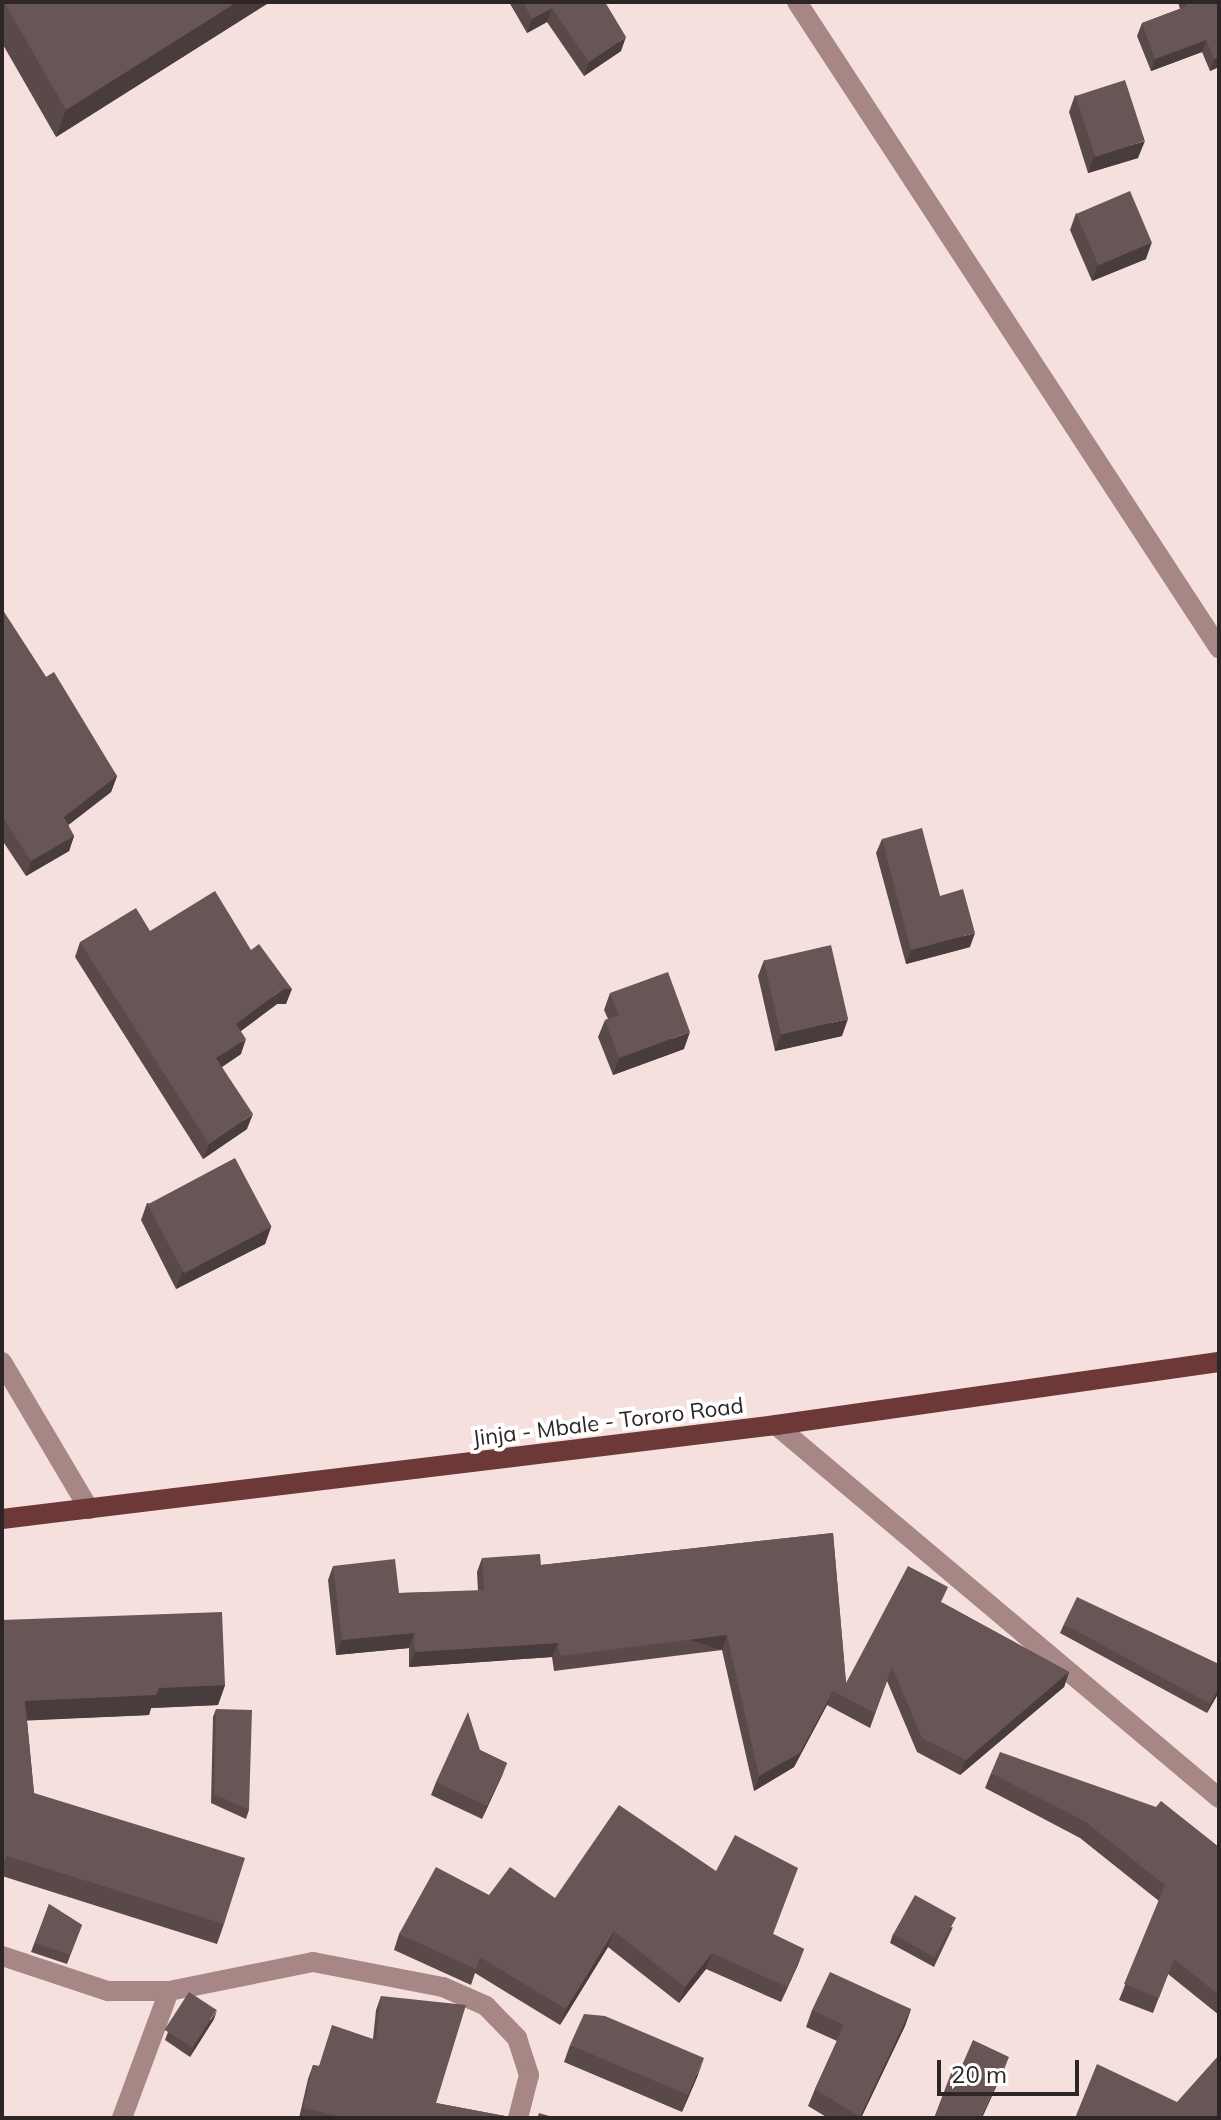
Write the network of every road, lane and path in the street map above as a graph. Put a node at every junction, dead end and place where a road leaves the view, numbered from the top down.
1 (797, 2) edge
2 (1219, 648) edge
3 (2, 1362) edge
4 (1219, 1362) edge
5 (776, 1425) junction
6 (89, 1509) junction
7 (2, 1519) edge
8 (1219, 1798) edge
9 (2, 1956) edge
10 (169, 1991) junction
11 (122, 2118) edge
12 (518, 2118) edge

1 - 2 street
3 - 6 street
4 - 5 main road, Jinja - Mbale - Tororo Road
5 - 6 main road, Jinja - Mbale - Tororo Road
5 - 8 street
6 - 7 main road, Jinja - Mbale - Tororo Road
9 - 10 street
10 - 11 street
10 - 12 street

